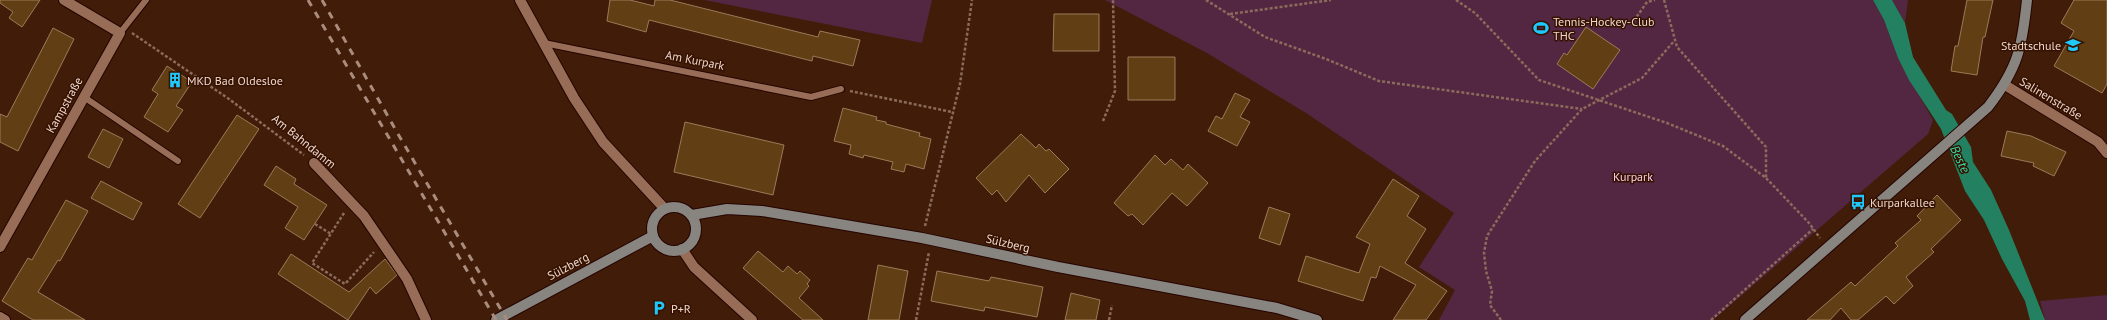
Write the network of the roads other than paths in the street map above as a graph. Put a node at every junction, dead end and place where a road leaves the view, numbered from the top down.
1 (64, 0) edge
2 (146, 0) edge
3 (520, 0) edge
4 (2026, 0) edge
5 (120, 32) junction
6 (544, 43) junction
7 (2005, 85) junction
8 (841, 89) road end
9 (84, 97) junction
10 (2103, 142) edge
11 (2107, 153) edge
12 (178, 161) dead end
13 (314, 163) road end
14 (664, 208) junction
15 (692, 215) junction
16 (653, 236) junction
17 (0, 247) edge
18 (682, 249) junction
19 (0, 317) edge
20 (5, 320) edge
21 (426, 320) edge
22 (496, 320) edge
23 (752, 320) edge
24 (1317, 320) edge
25 (1745, 320) edge

1 - 5 street
2 - 5 lane
3 - 6 street
4 - 7 street, Salinenstraße
5 - 9 street, Kampstraße
6 - 8 lane, Am Kurpark
6 - 14 street
7 - 10 street, Salinenstraße
7 - 25 street
9 - 12 lane
9 - 17 street, Kampstraße
10 - 11 street, Salinenstraße
13 - 21 street, Am Bahndamm
14 - 15 street
14 - 16 street
15 - 18 street
15 - 24 street, Sülzberg
16 - 18 street
16 - 22 street, Sülzberg
18 - 23 street
19 - 20 street

